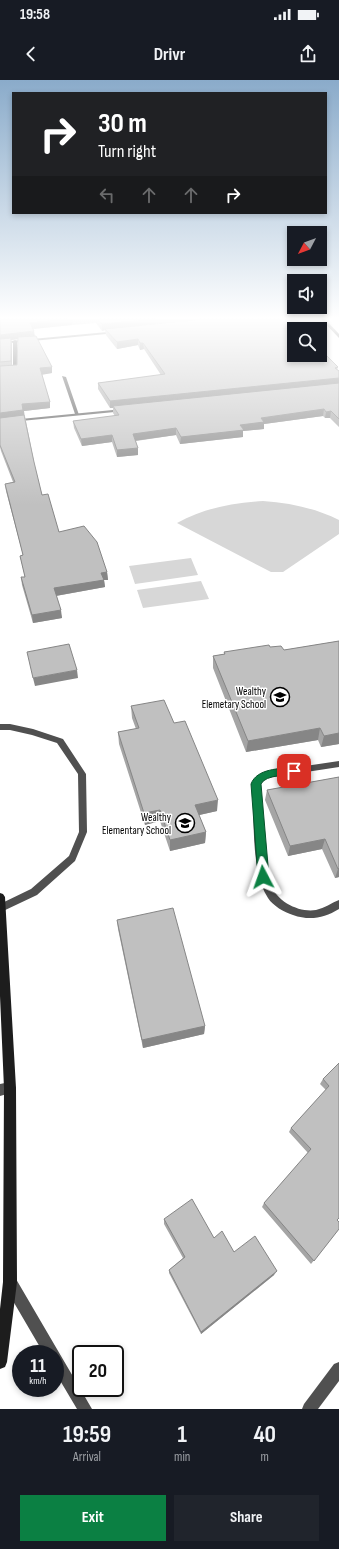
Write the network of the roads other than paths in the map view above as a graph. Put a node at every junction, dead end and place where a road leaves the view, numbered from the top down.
1 (65, 381) edge
2 (132, 408) edge
3 (77, 414) junction
4 (0, 422) edge
5 (0, 727) edge
6 (339, 764) edge
7 (0, 897) edge
8 (339, 904) edge
9 (1, 908) edge
10 (5, 1089) edge
11 (10, 1282) junction
12 (47, 1345) edge
13 (0, 1362) edge
14 (339, 1369) edge
15 (64, 1374) edge
16 (85, 1409) edge
17 (309, 1409) edge

1 - 3 street
2 - 3 street
3 - 4 street
5 - 9 street
6 - 8 street
7 - 9 main road
9 - 10 main road
10 - 11 main road
11 - 12 street
11 - 13 main road
14 - 17 street
15 - 16 street

